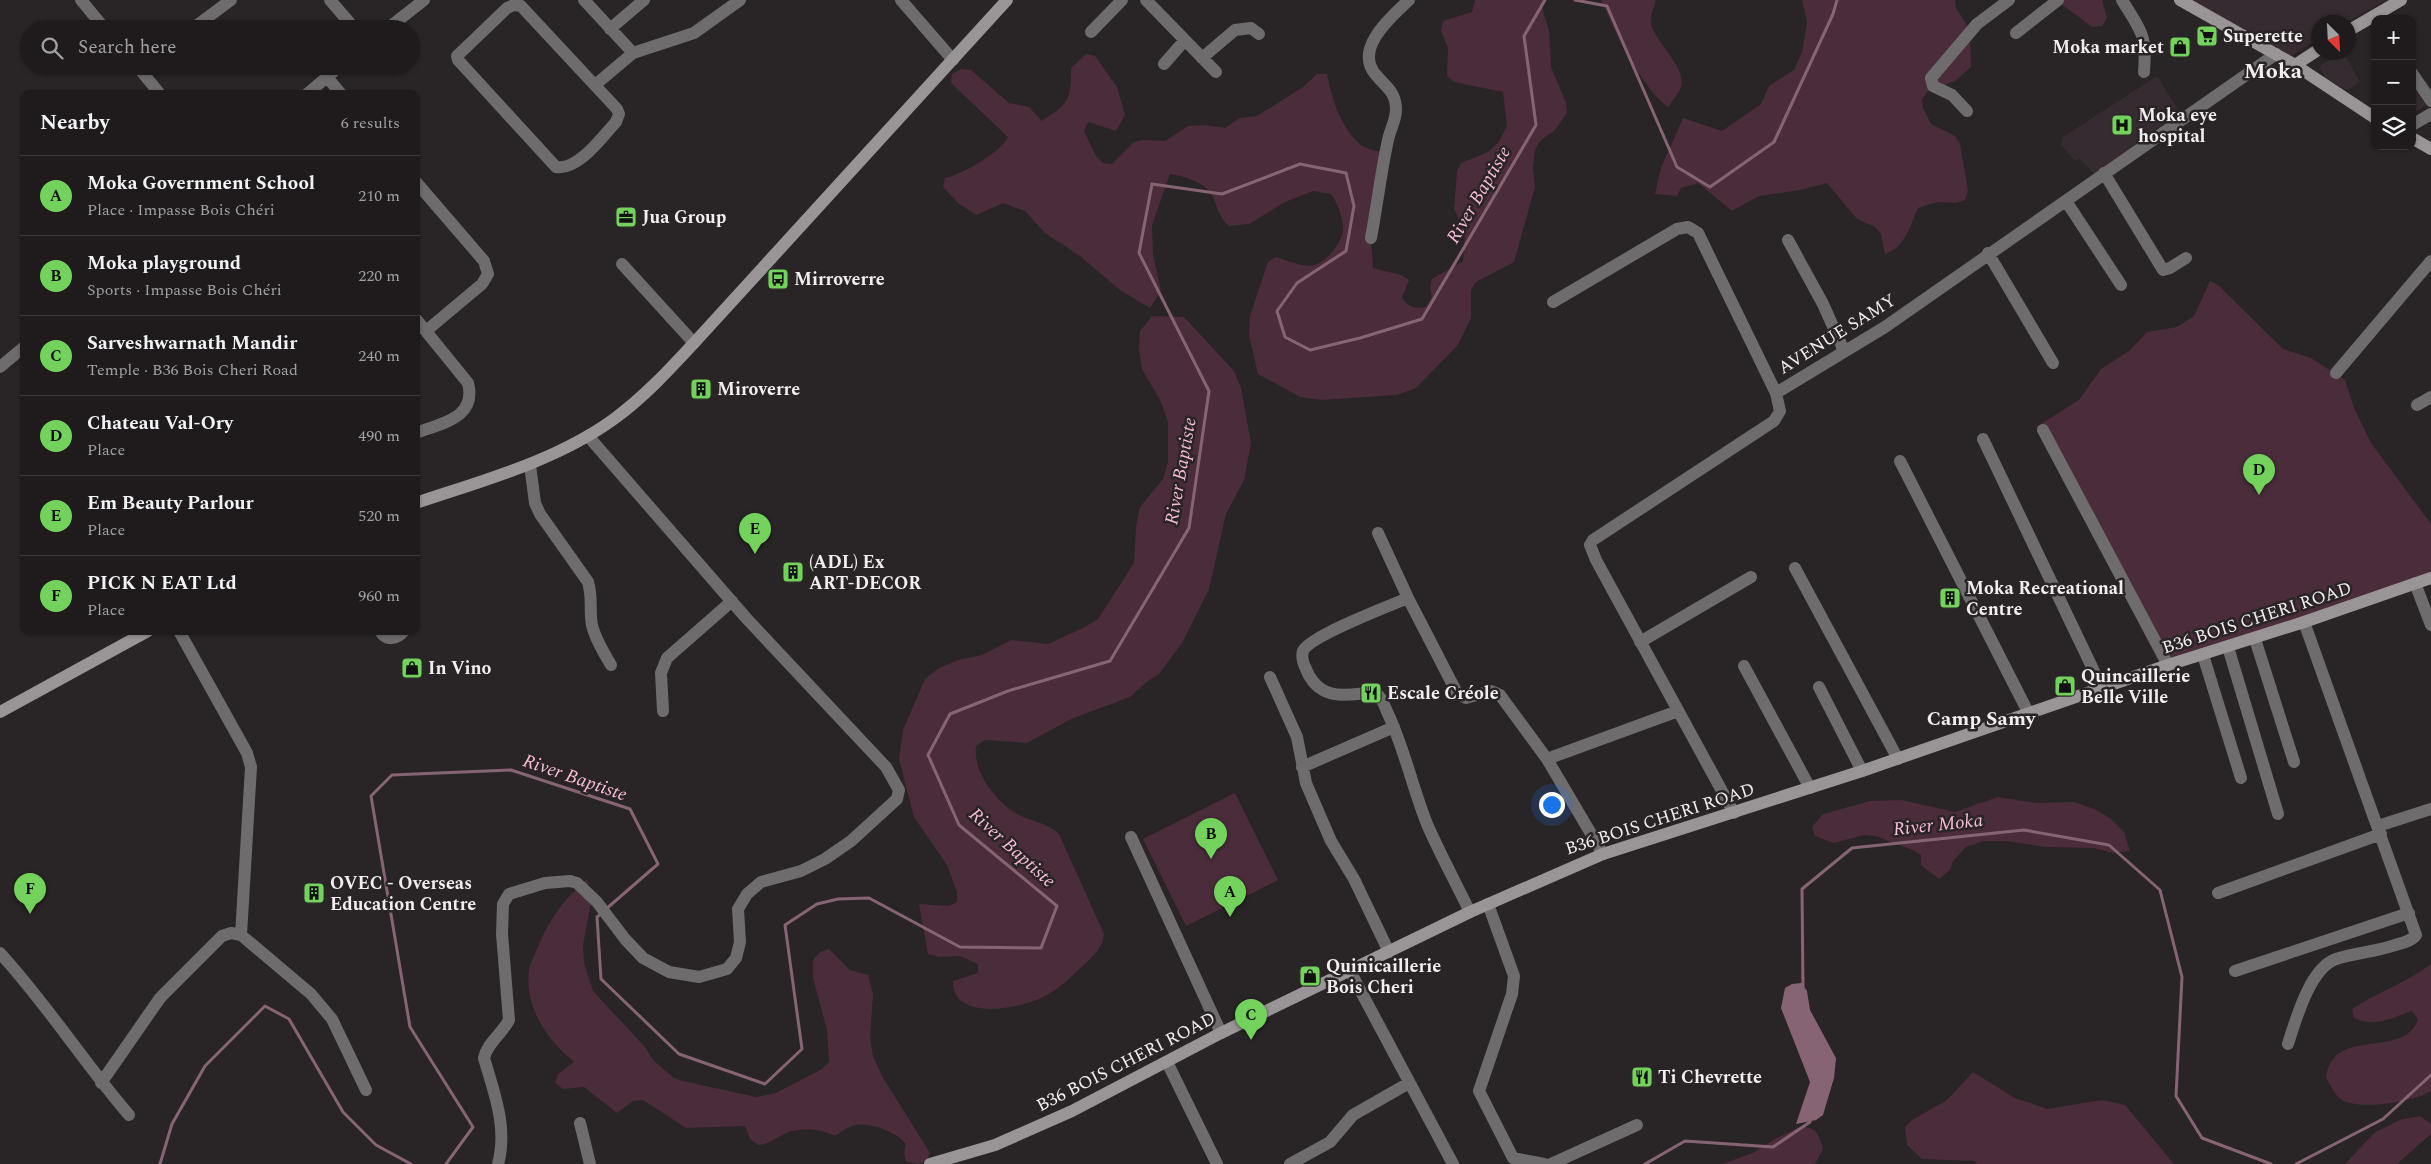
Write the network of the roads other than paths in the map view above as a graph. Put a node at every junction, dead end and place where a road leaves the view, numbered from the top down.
1 (81, 0) edge
2 (231, 0) edge
3 (330, 0) edge
4 (424, 0) edge
5 (584, 0) edge
6 (644, 0) edge
7 (740, 0) edge
8 (901, 0) edge
9 (1007, 0) edge
10 (1122, 0) edge
11 (1146, 0) edge
12 (1409, 0) edge
13 (2009, 0) edge
14 (2058, 0) edge
15 (2122, 0) edge
16 (2180, 0) edge
17 (2400, 0) edge
18 (2378, 15) edge
19 (2371, 19) edge
20 (98, 20) edge
21 (204, 20) edge
22 (347, 20) edge
23 (398, 20) edge
24 (2356, 27) edge
25 (610, 28) junction
26 (1091, 32) dead end
27 (2016, 33) dead end
28 (1259, 34) dead end
29 (1185, 40) junction
30 (633, 53) junction
31 (2276, 54) junction
32 (2311, 55) edge
33 (1202, 58) junction
34 (953, 60) junction
35 (1164, 64) dead end
36 (2295, 65) junction
37 (1216, 72) dead end
38 (2144, 72) dead end
39 (145, 75) edge
40 (329, 75) edge
41 (327, 77) junction
42 (2416, 79) edge
43 (595, 85) junction
44 (157, 90) edge
45 (312, 90) edge
46 (338, 90) edge
47 (2431, 101) edge
48 (1967, 111) dead end
49 (2431, 114) edge
50 (2371, 115) edge
51 (2416, 123) edge
52 (2416, 140) edge
53 (2431, 149) edge
54 (2104, 173) junction
55 (420, 187) edge
56 (2066, 201) junction
57 (1371, 238) dead end
58 (1788, 240) dead end
59 (1988, 253) junction
60 (2186, 258) dead end
61 (2431, 261) edge
62 (622, 264) dead end
63 (2121, 285) dead end
64 (1553, 302) dead end
65 (420, 324) edge
66 (426, 331) junction
67 (694, 343) junction
68 (20, 350) edge
69 (1844, 352) junction
70 (2053, 363) dead end
71 (0, 367) edge
72 (2336, 373) dead end
73 (1776, 392) junction
74 (2431, 397) edge
75 (2417, 405) dead end
76 (2043, 430) dead end
77 (420, 431) edge
78 (588, 436) junction
79 (1983, 439) dead end
80 (1900, 461) dead end
81 (530, 465) junction
82 (420, 502) edge
83 (1378, 533) dead end
84 (1795, 568) dead end
85 (1751, 577) dead end
86 (2431, 578) edge
87 (2415, 583) junction
88 (1408, 598) junction
89 (732, 601) junction
90 (2304, 622) junction
91 (2431, 625) edge
92 (141, 635) edge
93 (180, 635) edge
94 (382, 635) edge
95 (401, 635) edge
96 (2255, 639) junction
97 (1640, 642) junction
98 (2228, 647) junction
99 (2204, 655) junction
100 (611, 665) dead end
101 (1744, 666) dead end
102 (2168, 666) junction
103 (1270, 677) dead end
104 (1819, 687) dead end
105 (2102, 688) junction
106 (1678, 711) junction
107 (0, 712) edge
108 (663, 712) dead end
109 (2029, 714) junction
110 (1394, 727) junction
111 (1547, 759) junction
112 (1898, 759) junction
113 (2294, 762) dead end
114 (1302, 767) junction
115 (1862, 771) junction
116 (2241, 778) dead end
117 (1810, 788) junction
118 (2431, 809) edge
119 (1734, 813) junction
120 (2278, 814) dead end
121 (2379, 830) junction
122 (1131, 838) dead end
123 (1603, 854) junction
124 (2218, 893) dead end
125 (1488, 904) junction
126 (1470, 912) junction
127 (2409, 913) junction
128 (241, 934) junction
129 (1389, 952) junction
130 (0, 953) edge
131 (1350, 971) junction
132 (2235, 971) dead end
133 (1221, 1033) junction
134 (2288, 1044) dead end
135 (1167, 1062) junction
136 (101, 1083) junction
137 (1409, 1083) junction
138 (366, 1090) dead end
139 (129, 1115) dead end
140 (580, 1123) dead end
141 (1637, 1126) dead end
142 (498, 1164) edge
143 (590, 1164) edge
144 (930, 1164) edge
145 (1217, 1164) edge
146 (1290, 1164) edge
147 (1453, 1164) edge
148 (1544, 1164) edge
149 (1551, 1164) edge

1 - 20 street
2 - 21 street
3 - 22 street
4 - 23 street
5 - 25 street
6 - 25 street
7 - 30 street
8 - 34 street
9 - 34 main road
10 - 26 street
11 - 29 street
12 - 57 street
13 - 48 street
14 - 27 street
15 - 38 street
16 - 31 main road
17 - 18 main road
19 - 24 main road
25 - 30 street
28 - 33 street
29 - 33 street
29 - 35 street
30 - 43 street
31 - 36 main road
31 - 54 street, AVENUE SAMY
32 - 36 main road
33 - 37 street
34 - 67 main road
36 - 50 main road
39 - 44 street
40 - 41 street
41 - 45 street
41 - 46 street
42 - 47 street
43 - 43 street
49 - 51 street
52 - 53 main road
54 - 56 street, AVENUE SAMY
54 - 60 street
55 - 66 street
56 - 59 street, AVENUE SAMY
56 - 63 street
58 - 69 street
59 - 69 street, AVENUE SAMY
59 - 70 street
61 - 72 street
62 - 67 street
64 - 73 street
65 - 66 street
66 - 77 street
67 - 78 main road
68 - 71 street
69 - 73 street, AVENUE SAMY
73 - 97 street, AVENUE SAMY
74 - 75 street
76 - 102 street
78 - 81 main road
78 - 89 street
79 - 105 street
80 - 109 street
81 - 82 main road
81 - 100 street
83 - 88 street
84 - 112 street
85 - 97 street
86 - 87 main road, B36 BOIS CHERI ROAD
87 - 90 main road, B36 BOIS CHERI ROAD
87 - 91 street
88 - 110 street
88 - 111 street
89 - 108 street
89 - 142 street
90 - 96 main road, B36 BOIS CHERI ROAD
90 - 121 street
92 - 107 main road
93 - 128 street
94 - 95 street
96 - 98 main road, B36 BOIS CHERI ROAD
96 - 113 street
97 - 106 street, AVENUE SAMY
98 - 99 main road, B36 BOIS CHERI ROAD
98 - 120 street
99 - 102 main road, B36 BOIS CHERI ROAD
99 - 116 street
101 - 117 street
102 - 105 main road, B36 BOIS CHERI ROAD
103 - 114 street
104 - 115 street
105 - 109 main road, B36 BOIS CHERI ROAD
106 - 111 street
106 - 119 street, AVENUE SAMY
109 - 112 main road, B36 BOIS CHERI ROAD
110 - 114 street
110 - 126 street
111 - 123 street
112 - 115 main road, B36 BOIS CHERI ROAD
114 - 129 street
115 - 117 main road, B36 BOIS CHERI ROAD
117 - 119 main road, B36 BOIS CHERI ROAD
118 - 121 street
119 - 123 main road, B36 BOIS CHERI ROAD
121 - 124 street
121 - 127 street
122 - 133 street
123 - 125 main road, B36 BOIS CHERI ROAD
125 - 126 main road, B36 BOIS CHERI ROAD
125 - 148 street
126 - 129 main road, B36 BOIS CHERI ROAD
127 - 132 street
127 - 134 street
128 - 136 street
128 - 138 street
129 - 131 main road, B36 BOIS CHERI ROAD
130 - 136 street
131 - 133 main road, B36 BOIS CHERI ROAD
131 - 137 street
133 - 135 main road, B36 BOIS CHERI ROAD
135 - 144 main road, B36 BOIS CHERI ROAD
135 - 145 street
136 - 139 street
137 - 146 street
137 - 147 street
140 - 143 street
141 - 149 street

